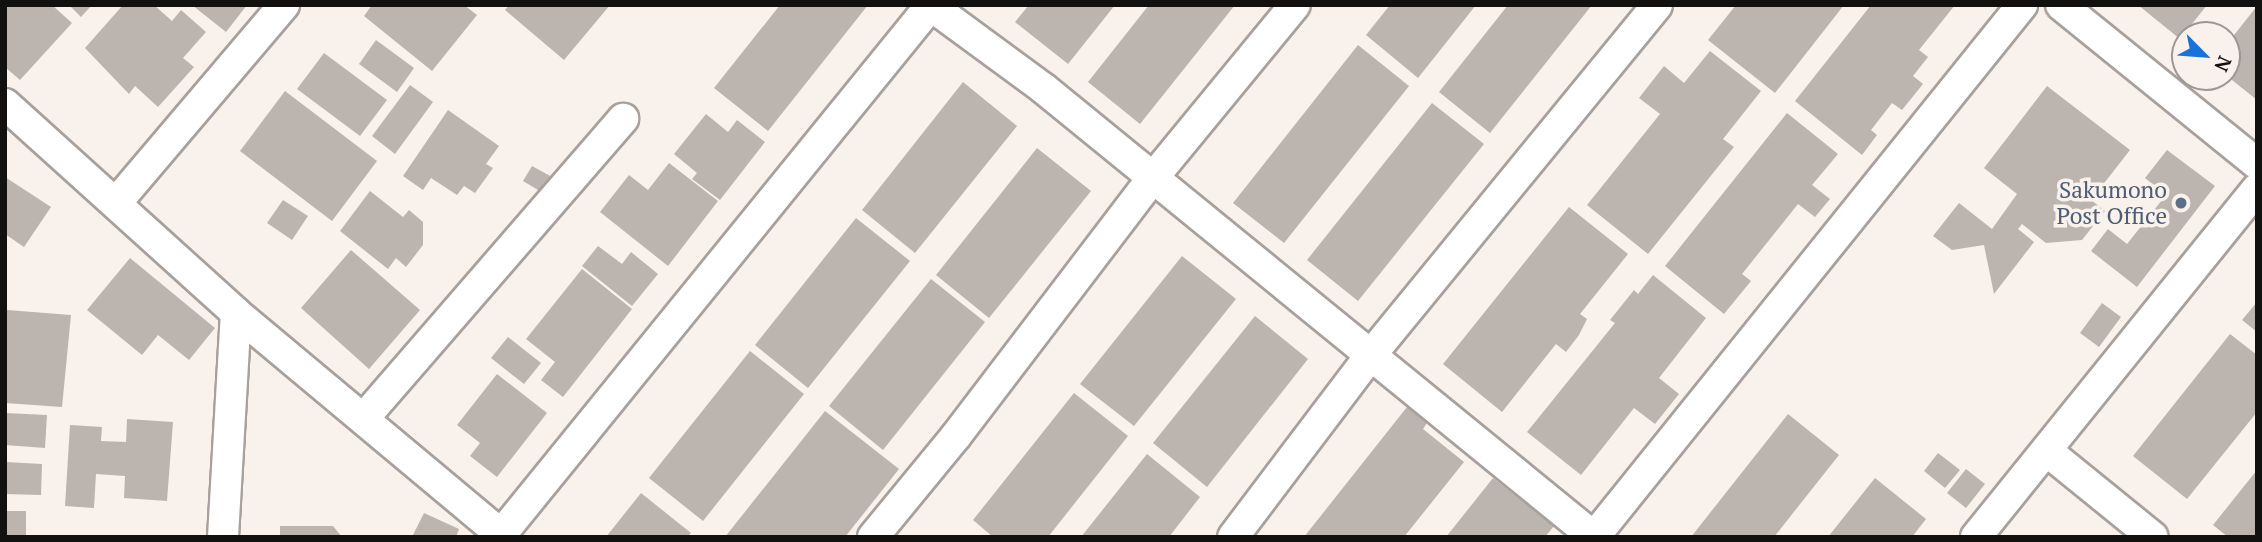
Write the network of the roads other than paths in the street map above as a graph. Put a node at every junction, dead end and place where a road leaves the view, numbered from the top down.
1 (284, 5) edge
2 (930, 5) edge
3 (1295, 5) edge
4 (1657, 5) edge
5 (2022, 5) edge
6 (2061, 5) edge
7 (5, 104) edge
8 (623, 119) dead end
9 (2257, 164) edge
10 (1152, 179) junction
11 (2257, 189) edge
12 (116, 203) junction
13 (236, 313) junction
14 (1370, 356) junction
15 (363, 418) junction
16 (2047, 451) junction
17 (501, 536) edge
18 (223, 537) edge
19 (873, 537) edge
20 (1233, 537) edge
21 (1594, 537) edge
22 (1976, 537) edge
23 (2153, 537) edge

1 - 12 street
2 - 10 street
2 - 17 street
3 - 10 street
4 - 14 street
5 - 21 street
6 - 9 street
7 - 12 street
8 - 15 street
10 - 14 street
10 - 19 street
11 - 16 street
12 - 13 street
13 - 15 street
13 - 18 street
14 - 20 street
14 - 21 street
15 - 17 street
16 - 22 street
16 - 23 street

